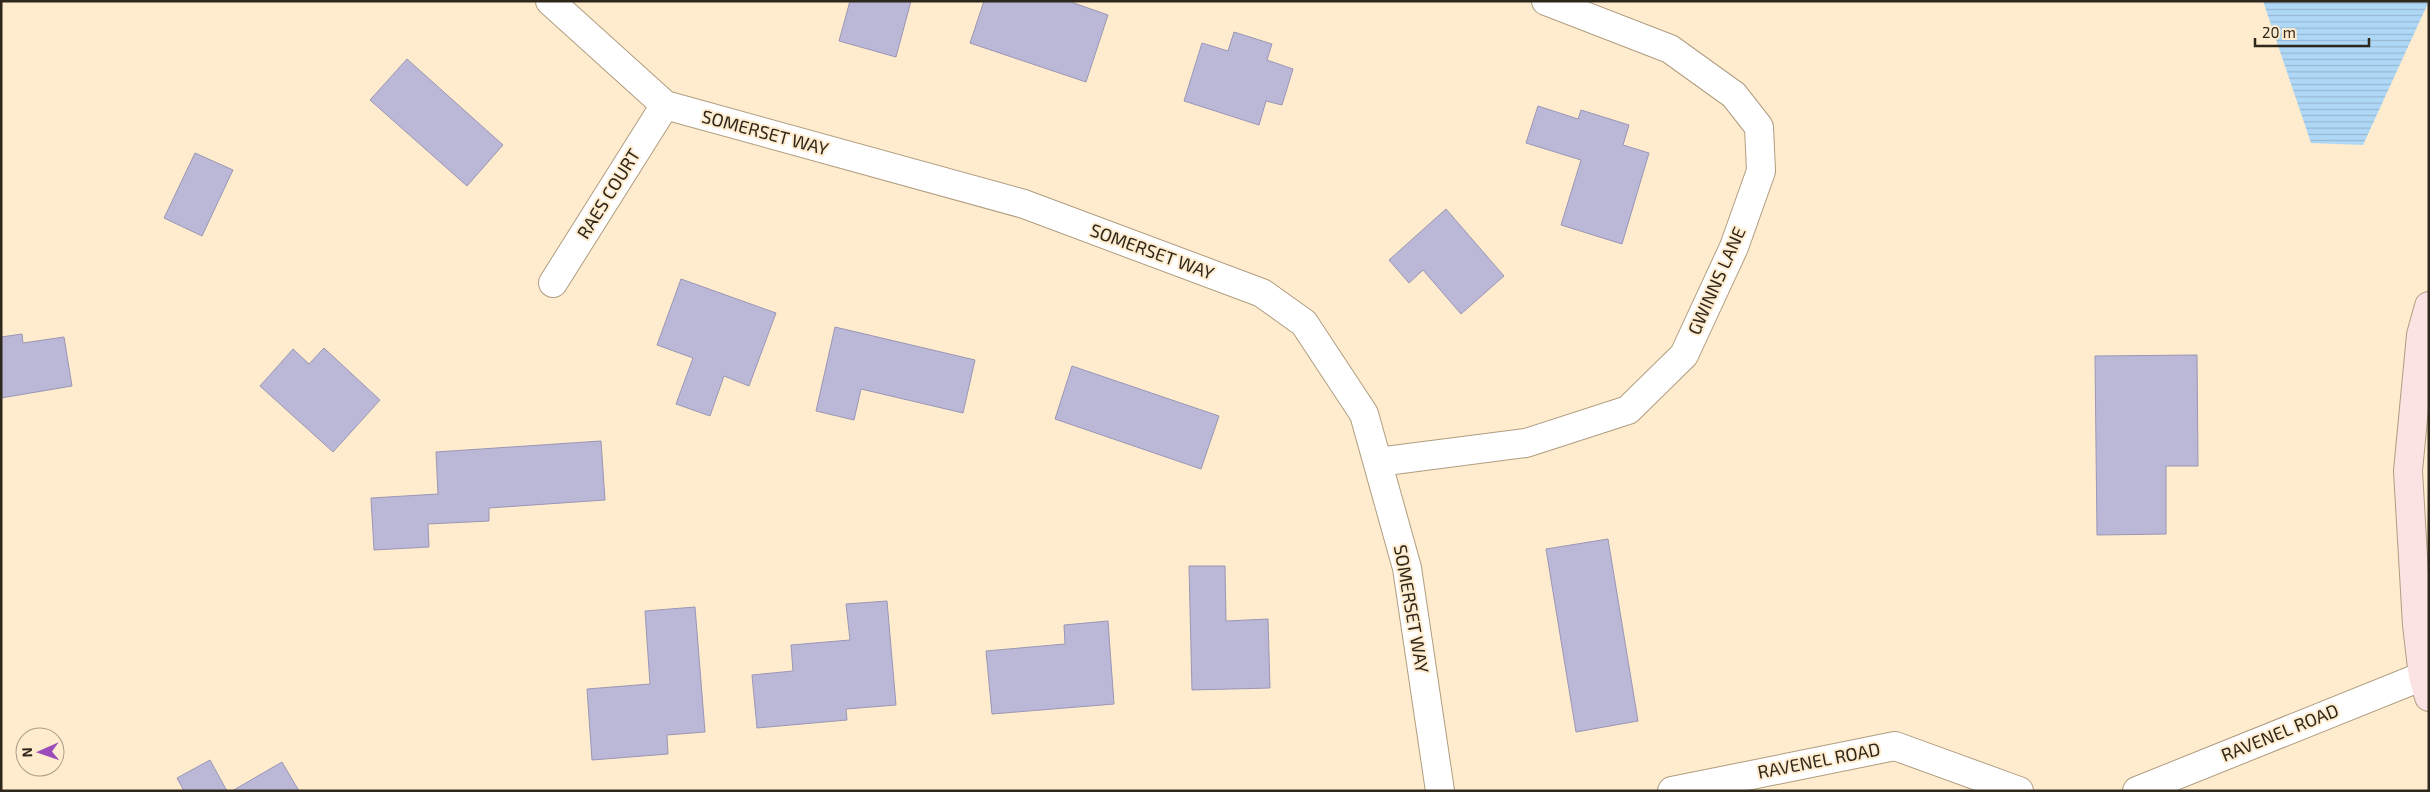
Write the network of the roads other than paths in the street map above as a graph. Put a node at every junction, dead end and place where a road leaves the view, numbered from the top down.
1 (550, 1) edge
2 (1546, 1) edge
3 (665, 105) junction
4 (553, 283) dead end
5 (2429, 306) edge
6 (1378, 462) junction
7 (2426, 686) edge
8 (1440, 791) edge
9 (1672, 791) edge
10 (2019, 791) edge
11 (2136, 791) edge

1 - 3 street, SOMERSET WAY
2 - 6 street, GWINNS LANE
3 - 4 street, RAES COURT
3 - 6 street, SOMERSET WAY
5 - 7 main road
6 - 8 street, SOMERSET WAY
7 - 11 street, RAVENEL ROAD
9 - 10 street, RAVENEL ROAD

